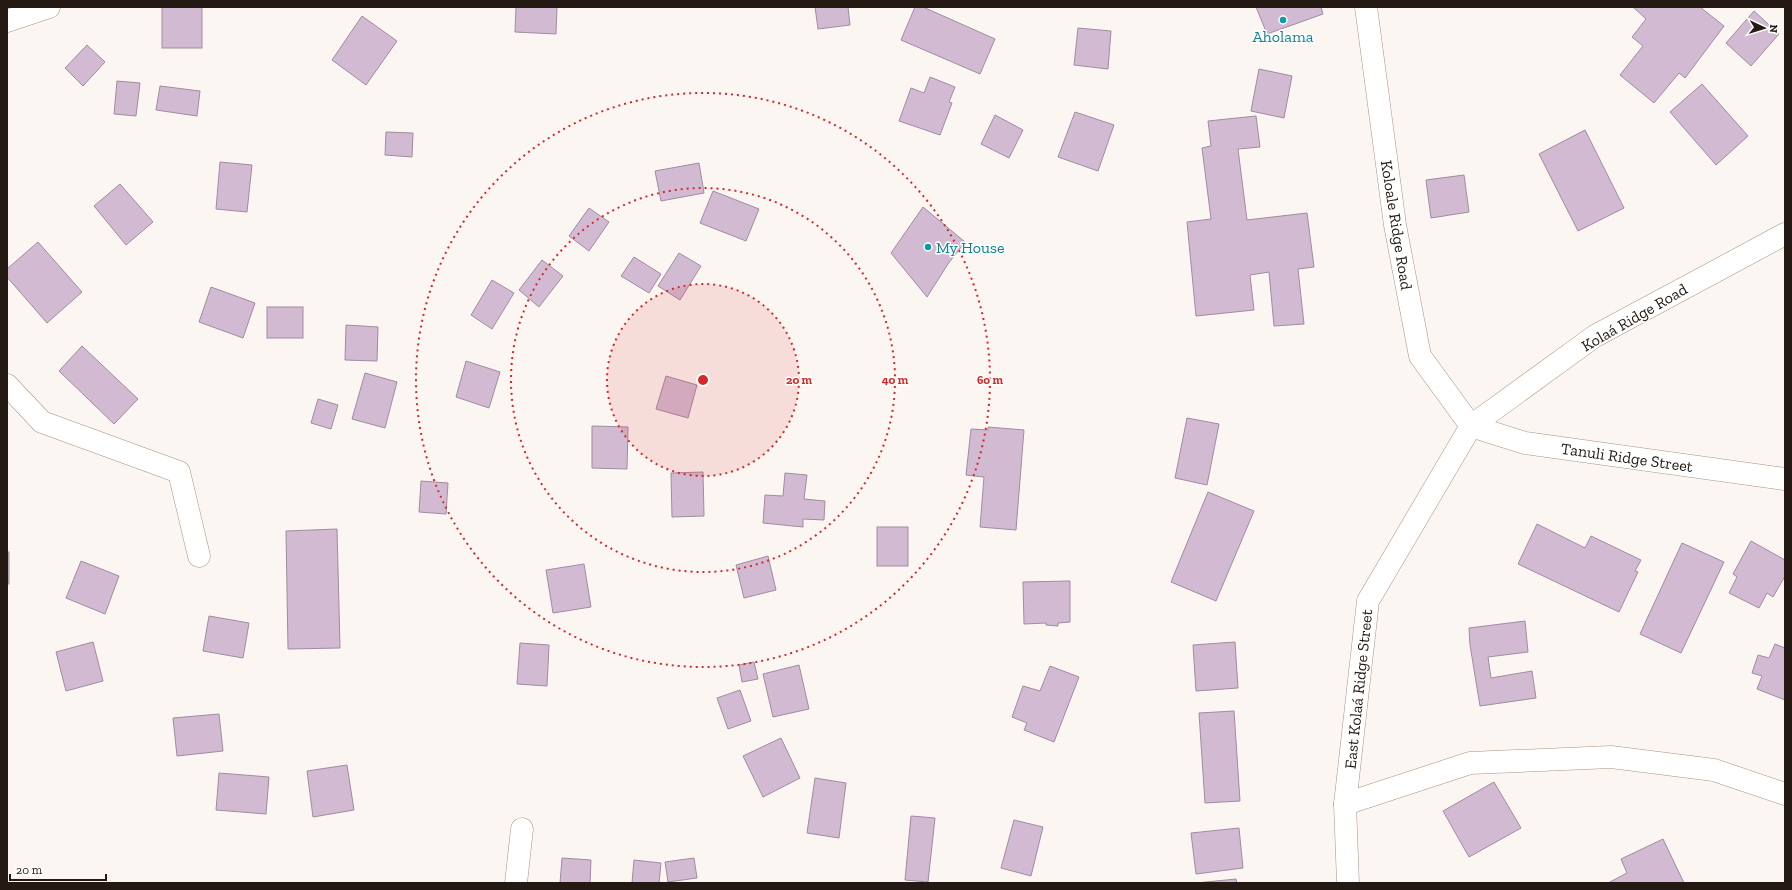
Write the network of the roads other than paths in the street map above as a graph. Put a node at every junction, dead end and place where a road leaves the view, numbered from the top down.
1 (49, 7) edge
2 (1366, 7) edge
3 (7, 22) edge
4 (1785, 234) edge
5 (7, 385) edge
6 (1471, 426) junction
7 (1785, 479) edge
8 (199, 556) dead end
9 (1785, 794) edge
10 (1346, 804) junction
11 (522, 828) dead end
12 (516, 883) edge
13 (1348, 883) edge

1 - 3 street
2 - 6 street, Koloale Ridge Road
4 - 6 street, Kolaá Ridge Road
5 - 8 street
6 - 7 street, Tanuli Ridge Street
6 - 10 street, East Kolaá Ridge Street
9 - 10 street
10 - 13 street, East Kolaá Ridge Street
11 - 12 street

